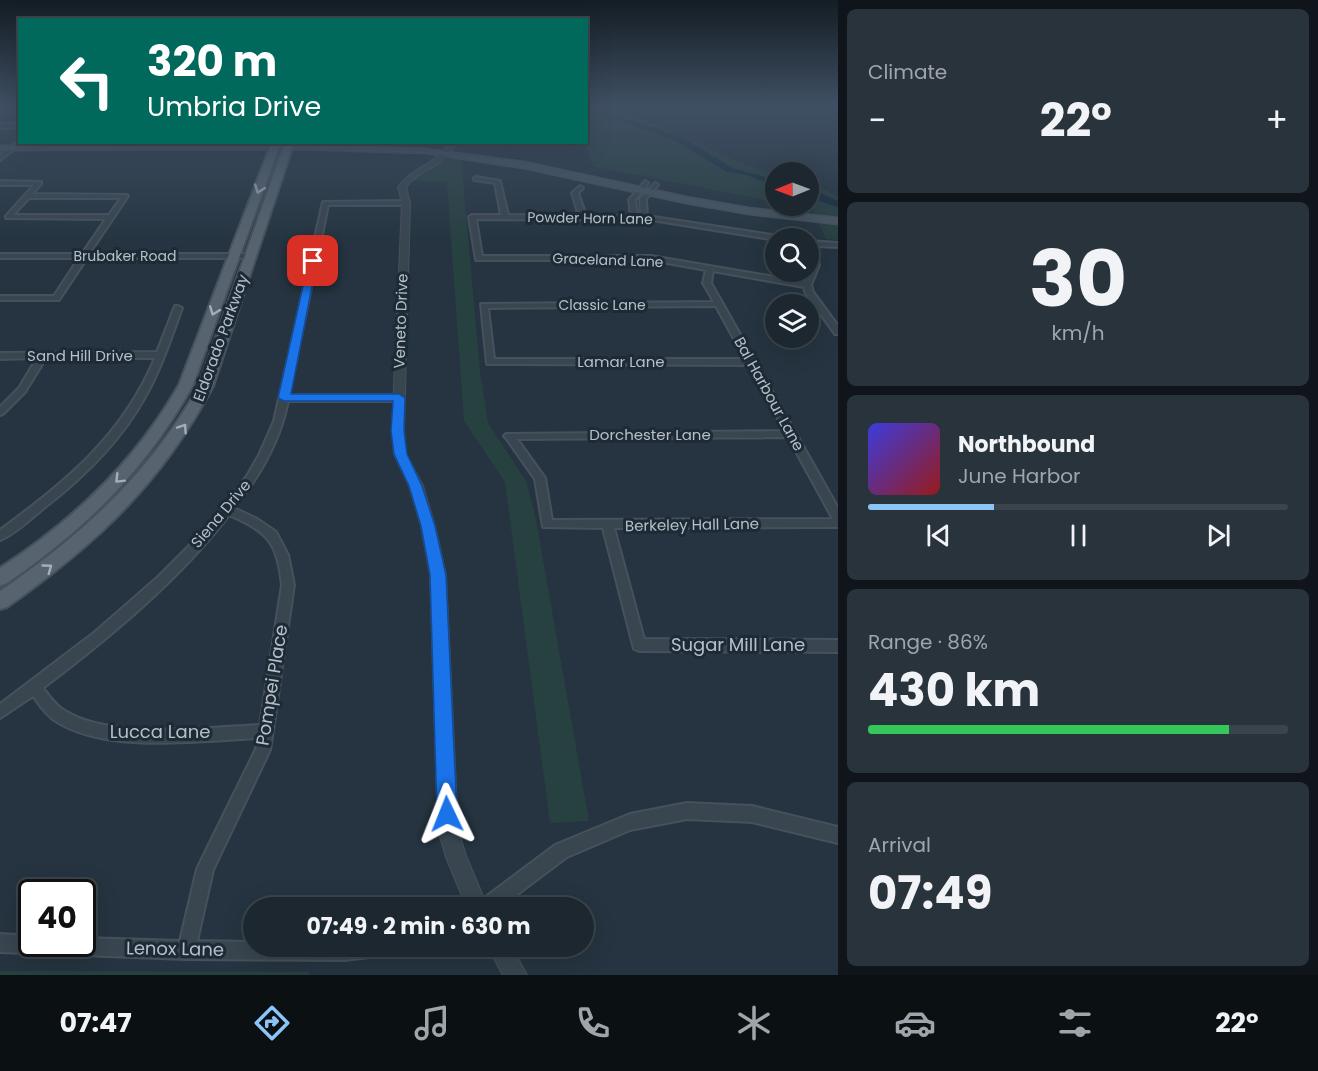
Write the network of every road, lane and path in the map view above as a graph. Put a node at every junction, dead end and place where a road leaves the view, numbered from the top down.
1 (274, 152) edge
2 (286, 152) edge
3 (435, 152) edge
4 (447, 152) edge
5 (458, 152) edge
6 (427, 166) junction
7 (476, 179) dead end
8 (0, 183) edge
9 (580, 188) dead end
10 (647, 188) junction
11 (27, 196) junction
12 (406, 203) junction
13 (838, 213) edge
14 (111, 217) junction
15 (505, 217) junction
16 (583, 217) junction
17 (634, 217) junction
18 (644, 218) junction
19 (838, 221) edge
20 (765, 236) edge
21 (819, 244) edge
22 (838, 245) edge
23 (0, 256) edge
24 (85, 256) junction
25 (243, 256) junction
26 (479, 258) joint
27 (710, 269) junction
28 (808, 282) edge
29 (807, 285) junction
30 (0, 298) edge
31 (719, 304) junction
32 (178, 308) dead end
33 (836, 327) edge
34 (159, 355) junction
35 (0, 356) edge
36 (43, 356) junction
37 (490, 362) joint
38 (751, 362) junction
39 (284, 398) junction
40 (399, 398) junction
41 (0, 412) edge
42 (791, 434) junction
43 (226, 509) junction
44 (838, 518) edge
45 (838, 523) edge
46 (547, 524) joint
47 (608, 526) junction
48 (0, 536) edge
49 (0, 578) edge
50 (0, 601) edge
51 (838, 646) edge
52 (34, 687) junction
53 (0, 712) edge
54 (266, 731) junction
55 (838, 835) edge
56 (473, 897) edge
57 (500, 897) edge
58 (0, 943) edge
59 (186, 950) junction
60 (243, 950) edge
61 (505, 957) edge
62 (516, 975) edge

1 -> 25 main road, Eldorado Parkway
2 - 25 main road, Eldorado Parkway
3 - 6 street, Veneto Drive
4 - 6 street, Veneto Drive
5 - 10 main road
6 - 12 street, Veneto Drive
7 - 15 street
8 - 11 street
9 - 16 street
10 - 13 main road
10 - 17 street
10 - 18 street
10 - 19 main road
11 - 14 street
11 - 14 street
12 - 39 street, Siena Drive
12 - 40 street, Veneto Drive
14 - 24 street
15 - 16 street, Powder Horn Lane
15 - 26 street, Powder Horn Lane
16 - 17 street, Powder Horn Lane
17 - 18 street, Powder Horn Lane
18 - 20 street, Powder Horn Lane
21 - 22 street
23 - 24 street, Brubaker Road
24 - 25 street, Brubaker Road
24 - 30 street
25 -> 49 main road, Eldorado Parkway
50 -> 25 main road, Eldorado Parkway
26 - 27 street, Graceland Lane
27 - 29 street, Graceland Lane
27 - 31 street, Bal Harbour Lane
28 - 29 street
29 - 33 street
31 - 37 street, Classic Lane
31 - 38 street, Bal Harbour Lane
32 - 34 street
34 - 36 street, Sand Hill Drive
34 - 48 street
35 - 36 street, Sand Hill Drive
36 - 41 street
37 - 38 street, Lamar Lane
38 - 42 street, Bal Harbour Lane
39 - 40 street
39 - 43 street, Siena Drive
40 - 56 street, Veneto Drive
42 - 44 street, Bal Harbour Lane
42 - 46 street, Dorchester Lane
43 - 52 street, Siena Drive
43 - 54 street, Pompei Place
45 - 47 street, Berkeley Hall Lane
46 - 47 street, Berkeley Hall Lane
47 - 51 street, Sugar Mill Lane
52 - 53 street, Siena Drive
52 - 54 street, Lucca Lane
54 - 59 street, Pompei Place
55 - 57 street
58 - 59 street, Lenox Lane
59 - 60 street, Lenox Lane
61 - 62 street

